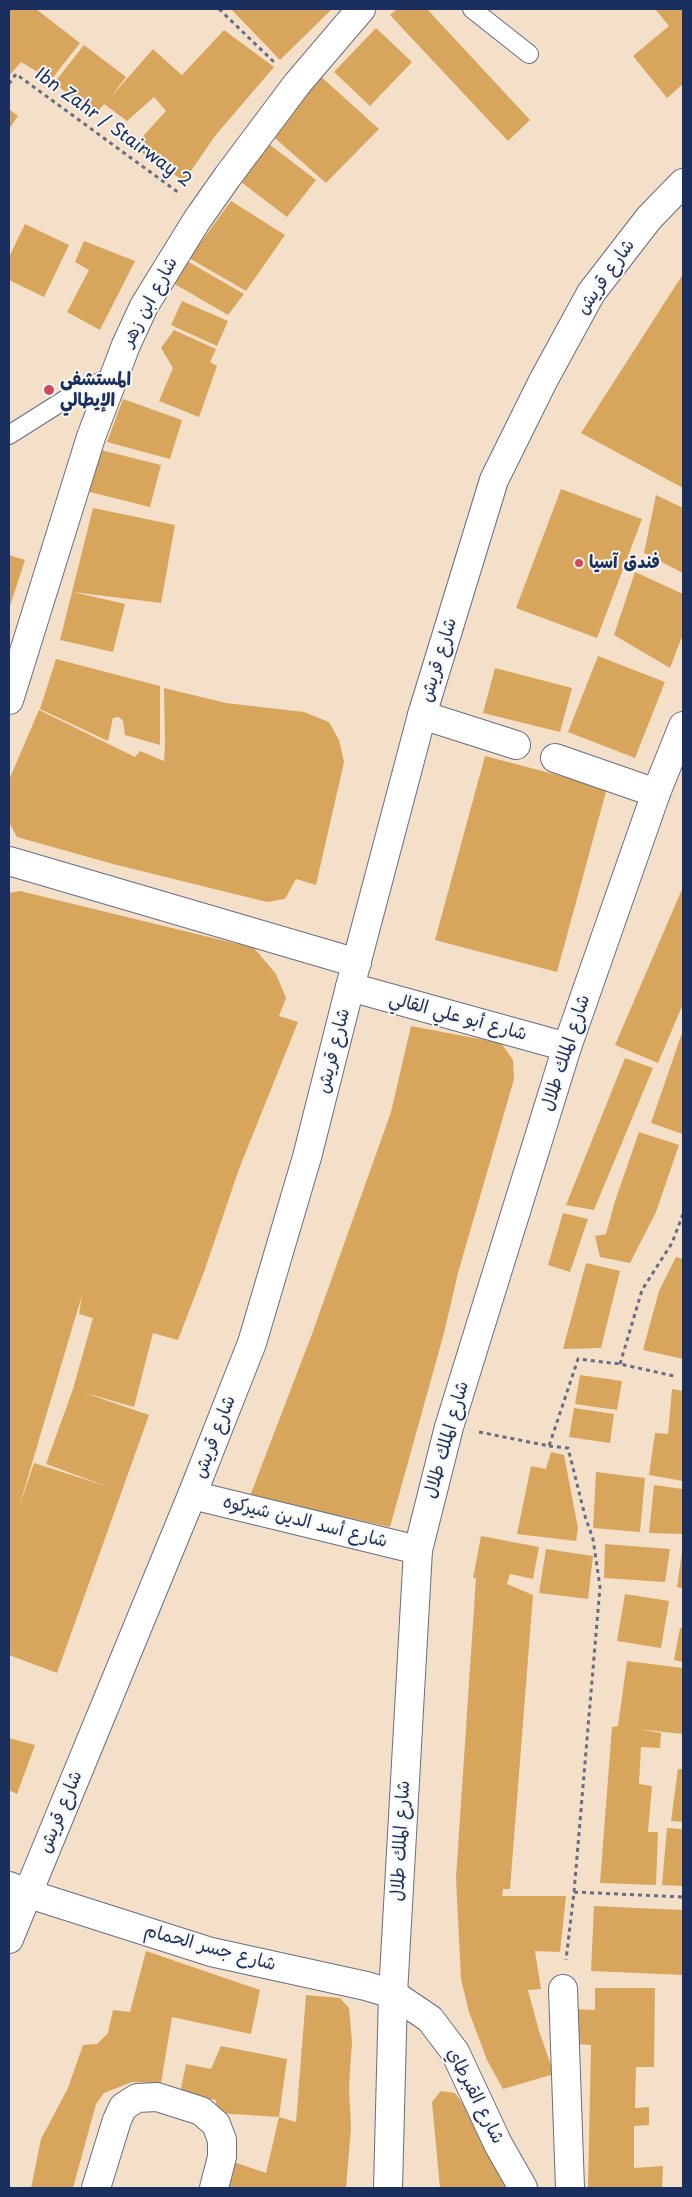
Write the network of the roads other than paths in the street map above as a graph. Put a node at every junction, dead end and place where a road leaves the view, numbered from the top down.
1 (361, 9) edge
2 (472, 9) edge
3 (529, 54) dead end
4 (683, 183) edge
5 (114, 376) junction
6 (9, 435) edge
7 (9, 700) edge
8 (422, 715) junction
9 (683, 726) edge
10 (516, 745) dead end
11 (555, 758) dead end
12 (656, 793) junction
13 (9, 861) edge
14 (353, 975) junction
15 (567, 1047) junction
16 (192, 1495) junction
17 (418, 1550) junction
18 (19, 1890) edge
19 (9, 1939) edge
20 (563, 1989) road end
21 (393, 1994) junction
22 (96, 2188) edge
23 (214, 2188) edge
24 (388, 2188) edge
25 (523, 2188) edge
26 (570, 2188) edge

1 - 5 main road, شارع ابن زهر
2 - 3 lane
4 - 8 main road, شارع قريش
5 - 6 lane
5 - 7 main road, شارع ابن زهر
8 - 10 main road
8 - 14 main road, شارع قريش
9 - 12 main road, شارع الملك طلال
11 - 12 main road
12 - 15 main road, شارع الملك طلال
13 - 14 main road, شارع أبو علي القالي
14 - 15 main road, شارع أبو علي القالي
14 - 16 main road, شارع قريش
15 - 17 main road, شارع الملك طلال
16 - 17 main road, شارع أسد الدين شيركوه
16 - 18 main road, شارع قريش
17 - 21 main road, شارع الملك طلال
18 - 19 main road, شارع قريش
18 - 21 main road, شارع جسر الحمام
20 - 26 main road
21 - 24 main road, شارع الملك طلال
21 - 25 main road, شارع القبرطاي
22 - 23 main road

